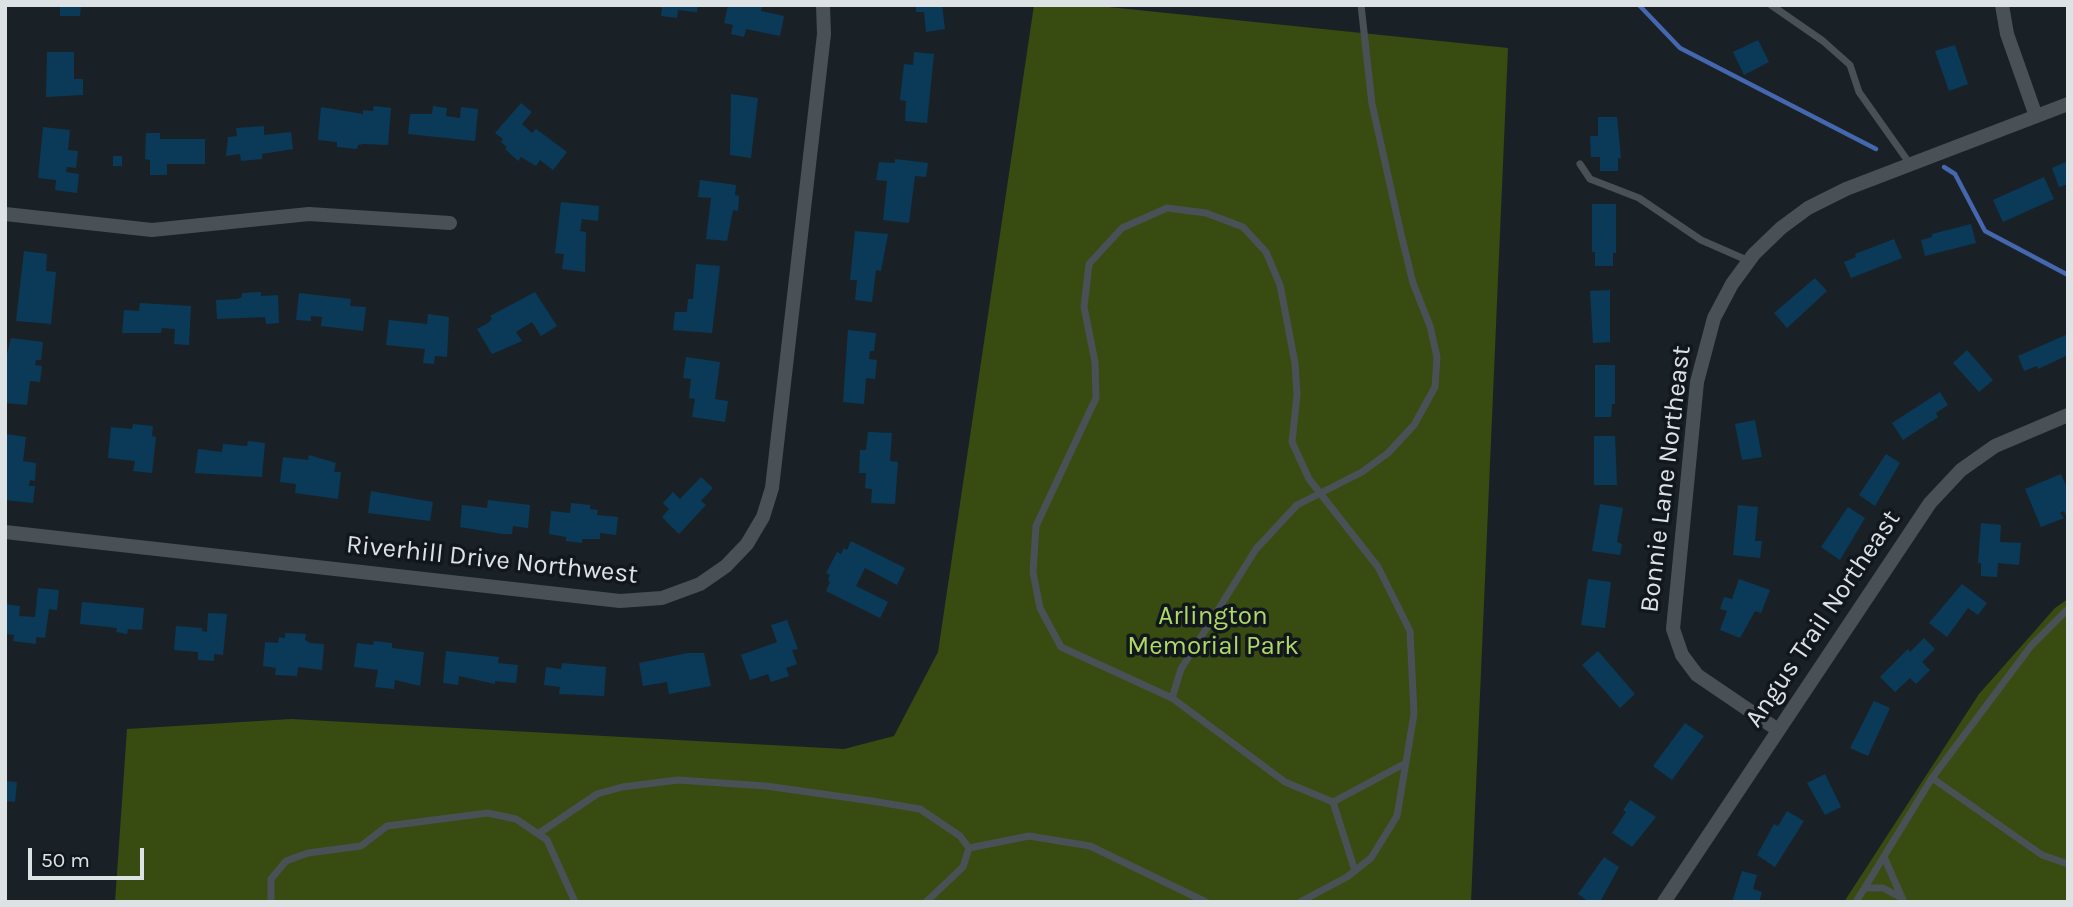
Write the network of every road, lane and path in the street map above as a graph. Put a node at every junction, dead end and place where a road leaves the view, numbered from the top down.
1 (823, 5) edge
2 (1361, 5) edge
3 (1771, 5) edge
4 (2002, 5) edge
5 (2068, 104) edge
6 (2036, 116) junction
7 (1580, 164) dead end
8 (1910, 165) junction
9 (5, 214) edge
10 (450, 223) dead end
11 (1749, 261) junction
12 (2068, 415) edge
13 (1320, 494) junction
14 (5, 532) edge
15 (2068, 608) edge
16 (1172, 698) junction
17 (1778, 730) junction
18 (1404, 764) junction
19 (1932, 778) junction
20 (1333, 802) junction
21 (538, 834) junction
22 (969, 848) junction
23 (1884, 857) junction
24 (2068, 864) edge
25 (1354, 871) junction
26 (1865, 888) junction
27 (1904, 901) edge
28 (271, 902) edge
29 (575, 902) edge
30 (926, 902) edge
31 (1206, 902) edge
32 (1300, 902) edge
33 (1664, 902) edge
34 (1856, 902) edge

1 - 14 street, Riverhill Drive Northwest
2 - 13 lane
3 - 8 lane
4 - 6 street
5 - 6 street, Bonnie Lane Northeast
6 - 8 street, Bonnie Lane Northeast
7 - 11 lane
8 - 11 street, Bonnie Lane Northeast
9 - 10 street
11 - 17 street, Bonnie Lane Northeast
12 - 17 street, Angus Trail Northeast
13 - 16 lane
13 - 16 lane
13 - 18 lane
15 - 19 lane
16 - 20 lane
17 - 33 street, Angus Trail Northeast
18 - 20 lane
18 - 25 lane
19 - 23 lane
19 - 24 lane
20 - 25 lane
21 - 22 lane
21 - 28 lane
21 - 29 lane
22 - 30 lane
22 - 31 lane
23 - 26 lane
23 - 27 lane
25 - 32 lane
26 - 27 lane
26 - 34 lane

